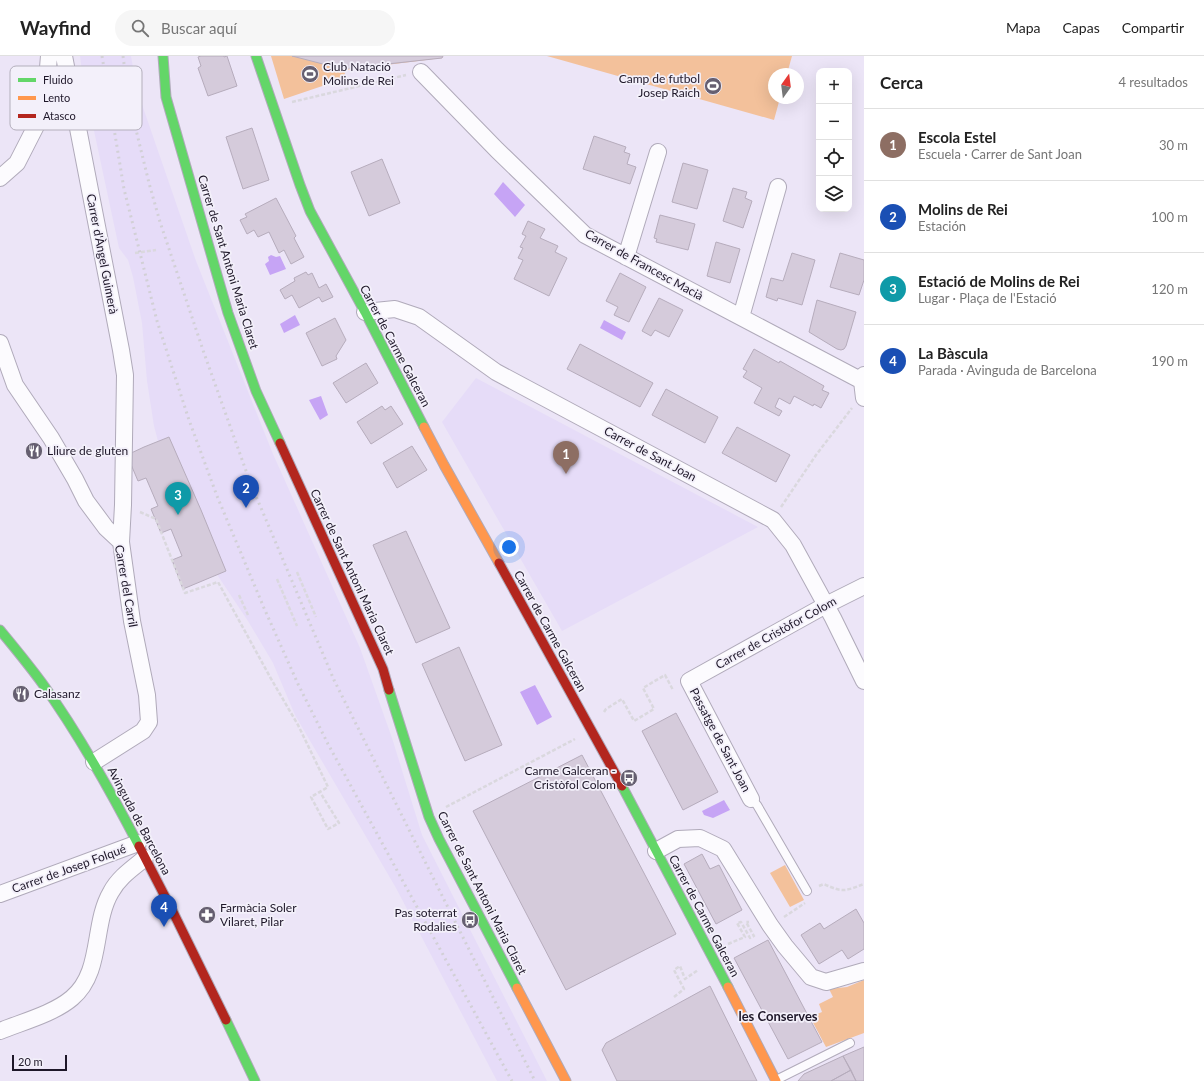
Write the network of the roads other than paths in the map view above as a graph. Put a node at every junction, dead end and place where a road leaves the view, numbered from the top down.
1 (49, 56) edge
2 (64, 56) edge
3 (163, 56) edge
4 (256, 56) edge
5 (48, 66) edge
6 (66, 66) edge
7 (421, 72) road end
8 (34, 130) edge
9 (78, 130) edge
10 (658, 152) dead end
11 (0, 178) edge
12 (778, 187) dead end
13 (626, 257) junction
14 (365, 312) junction
15 (741, 317) junction
16 (0, 343) edge
17 (863, 379) edge
18 (859, 403) edge
19 (121, 542) junction
20 (864, 586) edge
21 (826, 604) junction
22 (0, 630) edge
23 (864, 681) edge
24 (689, 682) joint
25 (94, 762) junction
26 (751, 800) joint
27 (138, 843) junction
28 (656, 851) junction
29 (145, 858) junction
30 (807, 890) dead end
31 (0, 894) edge
32 (864, 971) edge
33 (0, 1031) edge
34 (850, 1043) dead end
35 (776, 1080) edge
36 (255, 1081) edge
37 (566, 1081) edge

1 - 5 street
2 - 6 street, Carrer d'Àngel Guimerà
3 - 37 street, Carrer de Sant Antoni Maria Claret
4 - 14 street, Carrer de Carme Galceran
7 - 13 street, Carrer de Francesc Macià
8 - 11 street
9 - 19 street, Carrer d'Àngel Guimerà
10 - 13 street
12 - 15 street
13 - 15 street, Carrer de Francesc Macià
14 - 21 street, Carrer de Sant Joan
14 - 28 street, Carrer de Carme Galceran
15 - 17 street, Carrer de Francesc Macià
16 - 19 street, Carrer del Carril
17 - 18 street
19 - 25 street, Carrer del Carril
20 - 21 street, Carrer de Cristòfor Colom
21 - 23 street, Carrer de Sant Joan
21 - 24 street, Carrer de Cristòfor Colom
22 - 25 street, Avinguda de Barcelona
24 - 26 street, Passatge de Sant Joan
25 - 27 street, Avinguda de Barcelona
26 - 30 lane
27 - 29 street, Avinguda de Barcelona
27 - 31 street, Carrer de Josep Folqué
28 - 32 street
28 - 35 street, Carrer de Carme Galceran
29 - 33 street
29 - 36 street, Avinguda de Barcelona
34 - 35 lane

